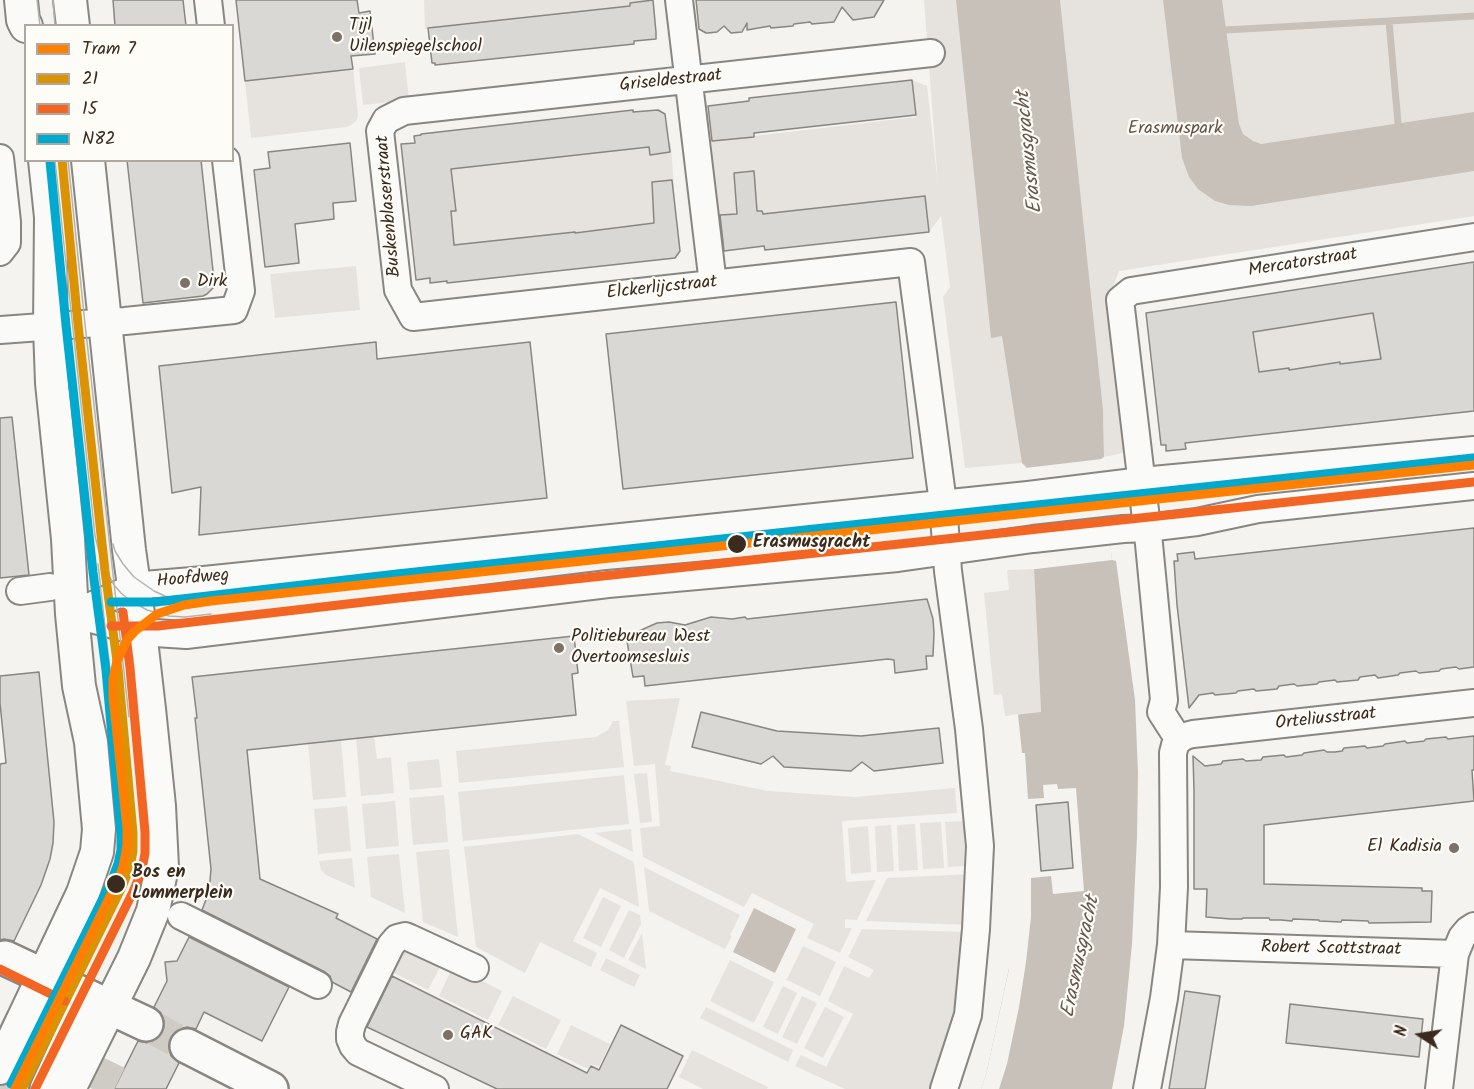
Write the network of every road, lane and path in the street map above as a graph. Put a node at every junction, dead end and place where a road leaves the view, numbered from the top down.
1 (21, 0) edge
2 (70, 0) edge
3 (208, 0) edge
4 (679, 0) edge
5 (25, 24) edge
6 (73, 24) edge
7 (211, 24) edge
8 (931, 53) dead end
9 (689, 80) junction
10 (411, 110) joint
11 (0, 158) edge
12 (45, 162) edge
13 (88, 162) edge
14 (226, 162) edge
15 (1474, 237) edge
16 (0, 252) edge
17 (713, 284) junction
18 (413, 317) joint
19 (106, 322) junction
20 (50, 327) junction
21 (0, 330) edge
22 (1474, 450) edge
23 (1142, 482) junction
24 (1474, 486) edge
25 (942, 495) junction
26 (1136, 529) junction
27 (946, 552) junction
28 (135, 586) junction
29 (50, 587) dead end
30 (20, 591) dead end
31 (72, 614) junction
32 (141, 632) junction
33 (1474, 703) edge
34 (1179, 740) junction
35 (181, 916) dead end
36 (1474, 926) edge
37 (1172, 945) junction
38 (1455, 954) junction
39 (5, 958) dead end
40 (475, 968) dead end
41 (43, 977) junction
42 (318, 985) dead end
43 (77, 993) junction
44 (109, 1008) junction
45 (146, 1024) tunnel mouth
46 (188, 1046) tunnel mouth
47 (0, 1068) edge
48 (47, 1089) edge
49 (69, 1089) edge
50 (271, 1089) edge
51 (435, 1089) edge
52 (944, 1089) edge
53 (1147, 1089) edge
54 (1439, 1089) edge

1 - 5 main road
2 - 6 main road
3 - 7 street
4 - 9 street
8 - 9 street, Griseldestraat
9 - 10 street, Griseldestraat
9 - 17 street
10 - 18 street, Buskenblaserstraat
11 - 16 street
12 - 20 main road
13 - 19 main road
14 - 19 street
15 - 23 street, Mercatorstraat
17 - 18 street, Elckerlijcstraat
17 - 25 street, Elckerlijcstraat
19 - 20 street
19 - 28 main road
20 - 21 street
20 - 31 main road
22 - 23 street, Hoofdweg
23 - 25 street, Hoofdweg
23 - 26 street
24 - 26 street
25 - 27 street
25 - 28 street, Hoofdweg
26 - 27 street
26 - 34 street
27 - 32 street
27 - 52 street
28 - 31 street, Hoofdweg
28 - 32 main road
29 - 30 street
31 - 32 street
31 - 41 main road
32 - 44 main road
33 - 34 street, Orteliusstraat
34 - 37 street
35 - 42 street
36 - 38 street
37 - 38 street, Robert Scottstraat
37 - 53 street
38 - 54 street
39 - 41 highway
40 - 51 street
41 - 43 highway
41 - 47 main road
43 - 44 highway
43 - 48 highway
44 - 45 highway
44 - 49 main road
46 - 50 highway

